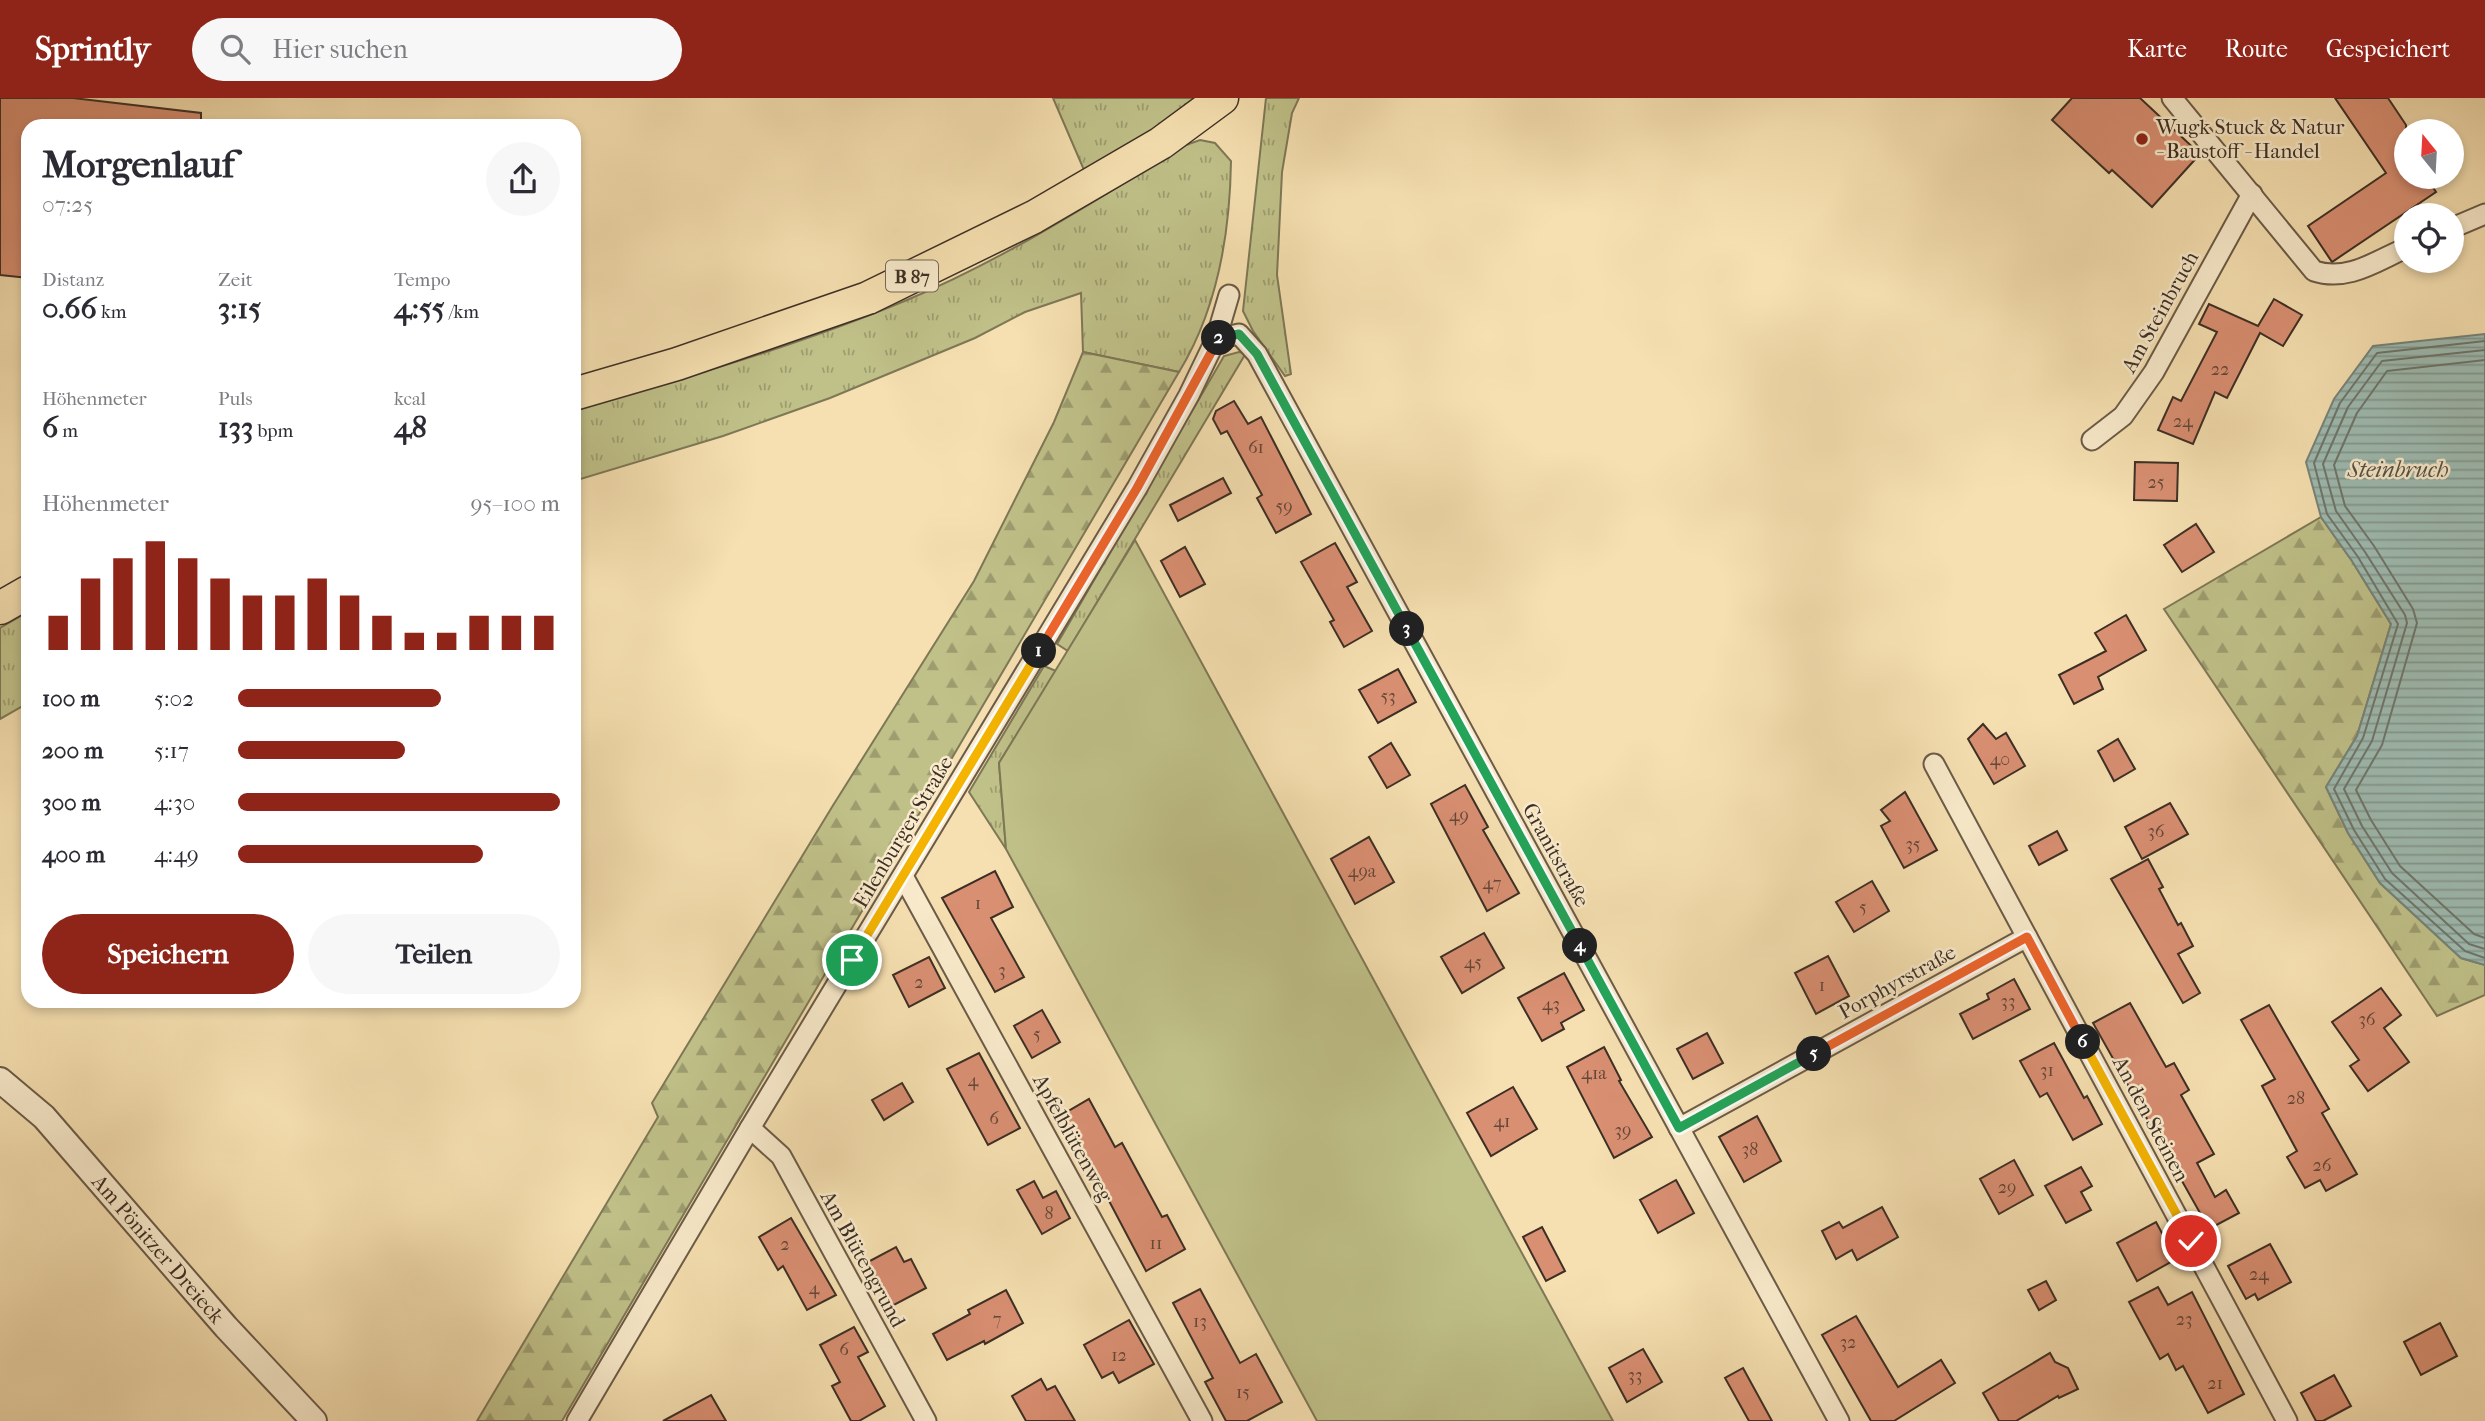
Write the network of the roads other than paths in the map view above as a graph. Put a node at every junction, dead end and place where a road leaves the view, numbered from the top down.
1 (1222, 98) edge
2 (2172, 98) edge
3 (2252, 194) junction
4 (2485, 214) edge
5 (2464, 223) edge
6 (2394, 253) edge
7 (1229, 295) dead end
8 (1216, 339) junction
9 (581, 392) edge
10 (2092, 440) dead end
11 (21, 596) edge
12 (0, 608) edge
13 (1934, 764) dead end
14 (903, 876) junction
15 (2027, 937) junction
16 (0, 1080) edge
17 (750, 1128) junction
18 (1679, 1128) junction
19 (314, 1421) edge
20 (577, 1421) edge
21 (926, 1421) edge
22 (1202, 1421) edge
23 (1839, 1421) edge
24 (2287, 1421) edge

1 - 9 main road, B 87
2 - 3 street
3 - 6 street
3 - 10 street, Am Steinbruch
4 - 5 street
7 - 8 street, Eilenburger Straße
8 - 14 street, Eilenburger Straße
8 - 18 street, Granitstraße
11 - 12 main road
13 - 15 street, An den Steinen
14 - 17 street, Eilenburger Straße
14 - 22 street, Apfelblütenweg
15 - 18 street, Porphyrstraße
15 - 24 street, An den Steinen
16 - 19 street, Am Pönitzer Dreieck
17 - 20 street, Eilenburger Straße
17 - 21 street, Am Blütengrund
18 - 23 street, Granitstraße

